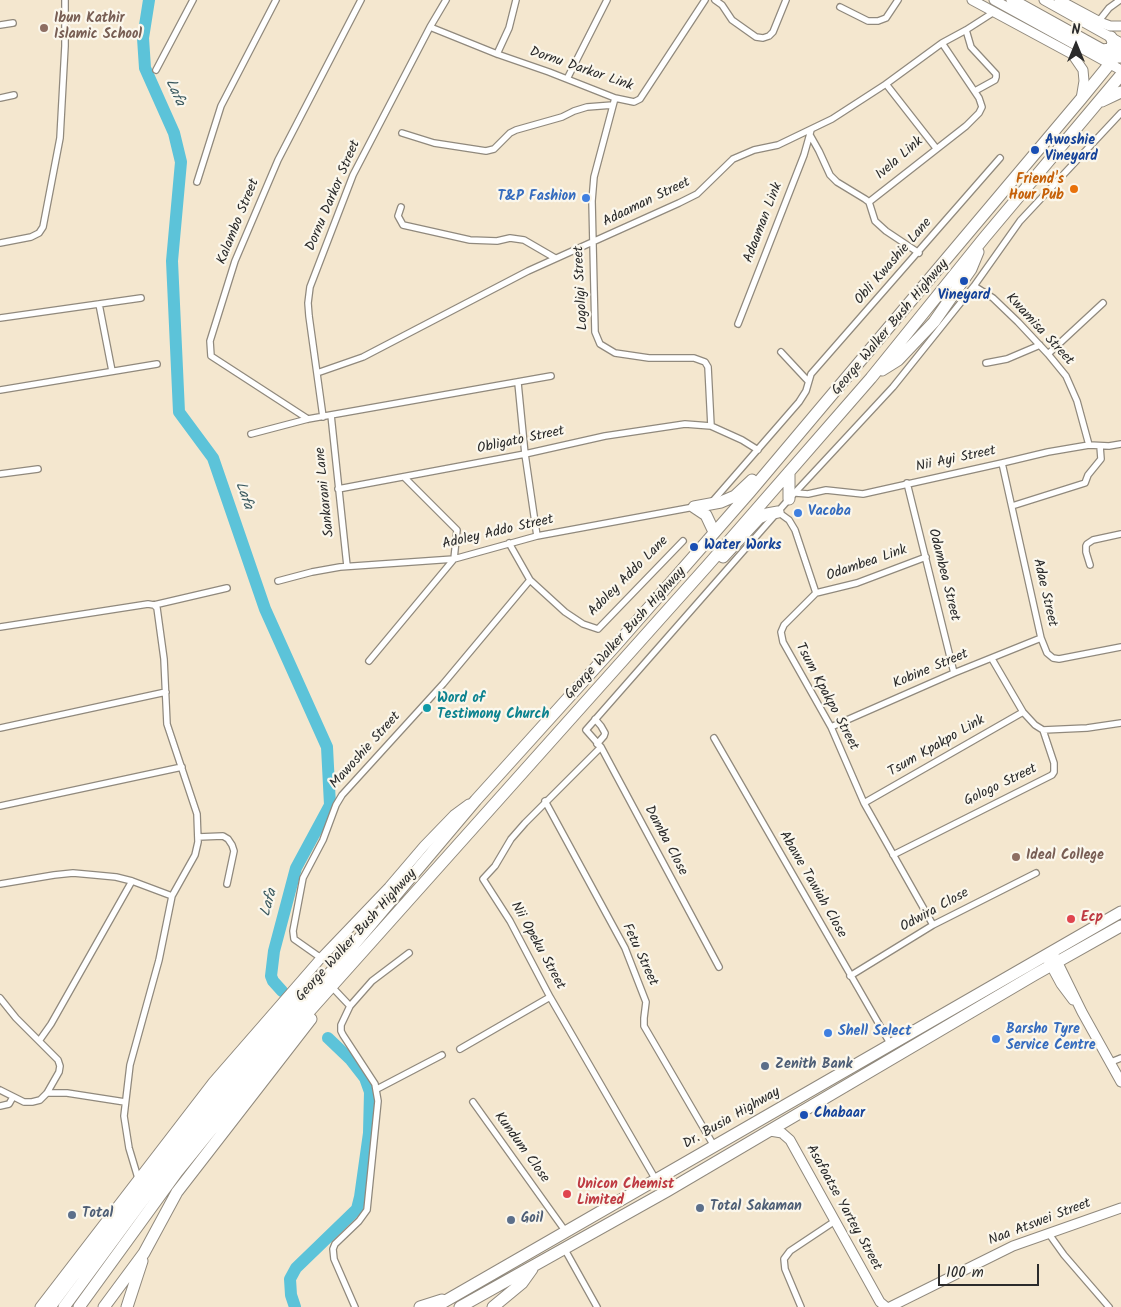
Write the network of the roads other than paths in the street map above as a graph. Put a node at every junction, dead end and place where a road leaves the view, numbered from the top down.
1 (65, 0) edge
2 (193, 0) edge
3 (276, 0) edge
4 (361, 0) edge
5 (446, 0) edge
6 (516, 0) edge
7 (607, 0) edge
8 (705, 0) edge
9 (715, 0) edge
10 (786, 0) edge
11 (898, 0) edge
12 (972, 0) edge
13 (994, 0) edge
14 (1012, 0) edge
15 (1044, 0) edge
16 (1059, 0) edge
17 (1120, 0) edge
18 (840, 6) dead end
19 (994, 12) junction
20 (1098, 22) junction
21 (14, 23) dead end
22 (0, 25) edge
23 (1121, 26) edge
24 (430, 27) junction
25 (966, 30) junction
26 (1116, 40) edge
27 (942, 43) junction
28 (1103, 50) junction
29 (497, 54) junction
30 (1117, 57) edge
31 (156, 70) dead end
32 (1121, 70) edge
33 (1121, 75) edge
34 (567, 79) junction
35 (886, 84) junction
36 (975, 91) junction
37 (1121, 92) edge
38 (14, 95) dead end
39 (0, 98) edge
40 (616, 98) junction
41 (1081, 99) junction
42 (1096, 104) junction
43 (613, 105) junction
44 (1121, 113) edge
45 (402, 133) dead end
46 (810, 133) junction
47 (936, 148) junction
48 (1000, 158) dead end
49 (197, 182) dead end
50 (868, 202) junction
51 (401, 207) dead end
52 (0, 244) edge
53 (592, 244) junction
54 (919, 253) junction
55 (556, 258) junction
56 (974, 286) junction
57 (141, 298) dead end
58 (1103, 303) dead end
59 (99, 304) junction
60 (0, 318) edge
61 (738, 324) dead end
62 (1040, 345) junction
63 (781, 352) dead end
64 (1048, 354) junction
65 (986, 363) dead end
66 (157, 364) dead end
67 (112, 371) junction
68 (317, 373) junction
69 (550, 376) dead end
70 (808, 381) junction
71 (518, 383) junction
72 (0, 390) edge
73 (822, 408) junction
74 (330, 415) junction
75 (323, 416) junction
76 (308, 419) junction
77 (711, 426) junction
78 (251, 434) dead end
79 (1121, 444) edge
80 (1088, 445) junction
81 (1100, 446) junction
82 (758, 450) junction
83 (525, 454) junction
84 (1002, 463) junction
85 (38, 469) dead end
86 (789, 472) junction
87 (0, 474) edge
88 (404, 477) junction
89 (907, 484) junction
90 (338, 489) junction
91 (792, 496) junction
92 (710, 504) junction
93 (694, 506) junction
94 (1012, 506) junction
95 (778, 512) junction
96 (714, 532) junction
97 (1121, 534) edge
98 (537, 536) junction
99 (684, 540) dead end
100 (509, 543) junction
101 (926, 556) junction
102 (454, 559) junction
103 (708, 565) junction
104 (1090, 565) dead end
105 (347, 566) junction
106 (530, 580) junction
107 (278, 581) dead end
108 (227, 588) dead end
109 (816, 593) junction
110 (154, 605) junction
111 (0, 627) edge
112 (1041, 638) junction
113 (1121, 647) edge
114 (992, 659) junction
115 (369, 661) dead end
116 (954, 673) junction
117 (166, 692) junction
118 (1023, 712) junction
119 (595, 719) junction
120 (1121, 723) edge
121 (831, 727) junction
122 (0, 728) edge
123 (1043, 730) junction
124 (714, 738) dead end
125 (599, 745) junction
126 (182, 768) junction
127 (476, 800) junction
128 (545, 802) junction
129 (864, 803) junction
130 (0, 806) edge
131 (198, 837) junction
132 (893, 855) junction
133 (1036, 873) dead end
134 (132, 881) junction
135 (0, 884) edge
136 (227, 884) dead end
137 (172, 896) junction
138 (1121, 912) edge
139 (933, 925) junction
140 (1121, 926) edge
141 (409, 953) dead end
142 (321, 958) junction
143 (1052, 959) junction
144 (719, 967) dead end
145 (850, 976) junction
146 (332, 987) junction
147 (324, 996) junction
148 (550, 997) junction
149 (0, 998) edge
150 (350, 1006) junction
151 (39, 1041) junction
152 (891, 1045) junction
153 (460, 1049) dead end
154 (442, 1055) dead end
155 (1121, 1058) edge
156 (1111, 1062) junction
157 (1121, 1082) edge
158 (377, 1088) junction
159 (0, 1090) edge
160 (47, 1093) junction
161 (13, 1097) junction
162 (125, 1102) junction
163 (473, 1102) dead end
164 (0, 1106) edge
165 (770, 1131) junction
166 (714, 1146) junction
167 (138, 1178) junction
168 (160, 1178) junction
169 (656, 1180) junction
170 (1121, 1208) edge
171 (835, 1221) junction
172 (566, 1233) junction
173 (1049, 1234) junction
174 (564, 1248) junction
175 (144, 1253) junction
176 (532, 1267) junction
177 (456, 1295) junction
178 (40, 1307) edge
179 (50, 1307) edge
180 (64, 1307) edge
181 (79, 1307) edge
182 (104, 1307) edge
183 (127, 1307) edge
184 (355, 1307) edge
185 (420, 1307) edge
186 (435, 1307) edge
187 (460, 1307) edge
188 (493, 1307) edge
189 (597, 1307) edge
190 (801, 1307) edge
191 (886, 1307) edge
192 (890, 1307) edge
193 (1109, 1307) edge

1 - 52 street
2 - 31 street
3 - 49 street
4 - 76 street, Kalambo Street
5 - 24 street, Dornu Darkor Street
6 - 29 street
7 - 34 street
8 - 40 street, Dornu Darkor Link
9 - 10 street
11 - 18 street
12 - 19 street
13 - 30 street
14 - 28 highway
15 - 26 street
16 - 20 street
17 - 20 street
19 - 25 street, Adaaman Street
19 - 41 street
20 - 23 street
21 - 22 street
24 - 29 street, Dornu Darkor Link
24 - 68 street, Dornu Darkor Street
25 - 27 street, Adaaman Street
25 - 36 street
26 - 28 highway
27 - 35 street, Adaaman Street
27 - 36 street
28 - 30 highway
29 - 34 street, Dornu Darkor Link
30 - 32 street
30 - 41 highway, George Walker Bush Highway
33 - 42 highway, George Walker Bush Highway
34 - 40 street, Dornu Darkor Link
35 - 46 street, Adaaman Street
35 - 47 street, Ivela Link
36 - 47 street
37 - 42 highway
38 - 39 street
40 - 43 street, Logoligi Street
41 - 73 highway, George Walker Bush Highway
42 - 86 highway, George Walker Bush Highway
43 - 45 street
43 - 53 street, Logoligi Street
44 - 56 street
46 - 50 street
46 - 53 street, Adaaman Street
46 - 61 street, Adaaman Link
47 - 50 street, Ivela Link
48 - 54 street, Obli Kwashie Lane
50 - 54 street
51 - 55 street
53 - 55 street, Adaaman Street
53 - 77 street, Logoligi Street
54 - 70 street, Obli Kwashie Lane
55 - 68 street, Adaaman Street
56 - 62 street, Kwamisa Street
56 - 91 street
57 - 59 street
58 - 64 street
59 - 60 street
59 - 67 street
62 - 64 street, Kwamisa Street
62 - 65 street
63 - 70 street
64 - 80 street, Kwamisa Street
66 - 67 street
67 - 72 street
68 - 75 street, Dornu Darkor Street
69 - 71 street
70 - 82 street
71 - 74 street
71 - 83 street
73 - 92 highway
73 - 96 highway, George Walker Bush Highway
74 - 75 street
74 - 90 street, Sankarani Lane
75 - 76 street
76 - 78 street
77 - 82 street
77 - 83 street, Obligato Street
79 - 81 street, Nii Ayi Street
80 - 81 street, Nii Ayi Street
80 - 84 street, Nii Ayi Street
81 - 94 street
82 - 92 street
83 - 88 street, Obligato Street
83 - 98 street
84 - 89 street, Nii Ayi Street
84 - 94 street, Adae Street
85 - 87 street
86 - 91 highway
86 - 103 highway, George Walker Bush Highway
88 - 90 street, Obligato Street
88 - 102 street
89 - 91 street, Nii Ayi Street
89 - 101 street, Odambea Street
90 - 105 street, Sankarani Lane
91 - 95 street
92 - 93 highway
93 - 96 highway
93 - 98 street, Adoley Addo Street
94 - 112 street, Adae Street
95 - 103 highway
95 - 109 street
95 - 119 street
96 - 127 highway, George Walker Bush Highway
97 - 104 street
98 - 100 street, Adoley Addo Street
99 - 106 street, Adoley Addo Lane
100 - 102 street, Adoley Addo Street
100 - 106 street, Adoley Addo Lane
101 - 109 street, Odambea Link
101 - 116 street, Odambea Street
102 - 105 street, Adoley Addo Street
102 - 115 street
103 - 146 highway, George Walker Bush Highway
105 - 107 street, Adoley Addo Street
106 - 142 street, Mawoshie Street
108 - 110 street
109 - 121 street, Tsum Kpakpo Street
110 - 111 street
110 - 117 street
112 - 113 street, Adae Street
112 - 114 street, Kobine Street
114 - 116 street, Kobine Street
114 - 118 street
116 - 121 street, Kobine Street
117 - 122 street
117 - 126 street
118 - 123 street
118 - 129 street, Tsum Kpakpo Link
119 - 125 street
119 - 125 street, Damba Close
120 - 123 street
121 - 129 street, Tsum Kpakpo Street
123 - 132 street, Gologo Street
124 - 145 street, Abawe Tawiah Close
125 - 128 street, Nii Opeku Street
125 - 144 street, Damba Close
126 - 130 street
126 - 131 street
127 - 142 street, George Walker Bush Highway
127 - 168 highway, George Walker Bush Highway
128 - 148 street, Nii Opeku Street
128 - 166 street, Fetu Street
129 - 132 street, Tsum Kpakpo Street
131 - 136 street
131 - 137 street
132 - 139 street, Tsum Kpakpo Street
133 - 139 street, Odwira Close
134 - 135 street
134 - 137 street
134 - 151 street
137 - 162 street
138 - 143 highway, Dr. Busia Highway
139 - 145 street, Odwira Close
140 - 143 highway, Dr. Busia Highway
141 - 150 street
142 - 167 street, George Walker Bush Highway
143 - 152 highway, Dr. Busia Highway
143 - 156 street
143 - 165 highway, Dr. Busia Highway
145 - 152 street, Abawe Tawiah Close
146 - 147 highway, George Walker Bush Highway
146 - 150 street
147 - 168 highway, George Walker Bush Highway
147 - 175 highway
148 - 153 street
148 - 169 street, Nii Opeku Street
149 - 151 street
150 - 158 street
151 - 160 street
152 - 166 highway, Dr. Busia Highway
154 - 158 street
155 - 156 street
156 - 157 street
158 - 184 street
159 - 161 street
160 - 161 street
160 - 162 street
161 - 164 street
162 - 167 street
163 - 172 street, Kundum Close
165 - 171 street, Asafoatse Yartey Street
165 - 174 highway, Dr. Busia Highway
166 - 169 highway, Dr. Busia Highway
167 - 178 street, George Walker Bush Highway
168 - 179 highway
168 - 180 highway, George Walker Bush Highway
168 - 181 highway, George Walker Bush Highway
169 - 172 highway, Dr. Busia Highway
170 - 173 street, Naa Atswei Street
171 - 190 street
171 - 191 street, Asafoatse Yartey Street
172 - 177 highway, Dr. Busia Highway
173 - 192 street, Naa Atswei Street
173 - 193 street
174 - 176 highway, Dr. Busia Highway
174 - 189 street
175 - 182 highway
175 - 183 highway
176 - 187 highway, Dr. Busia Highway
176 - 188 highway
177 - 185 highway
177 - 186 highway, Dr. Busia Highway

